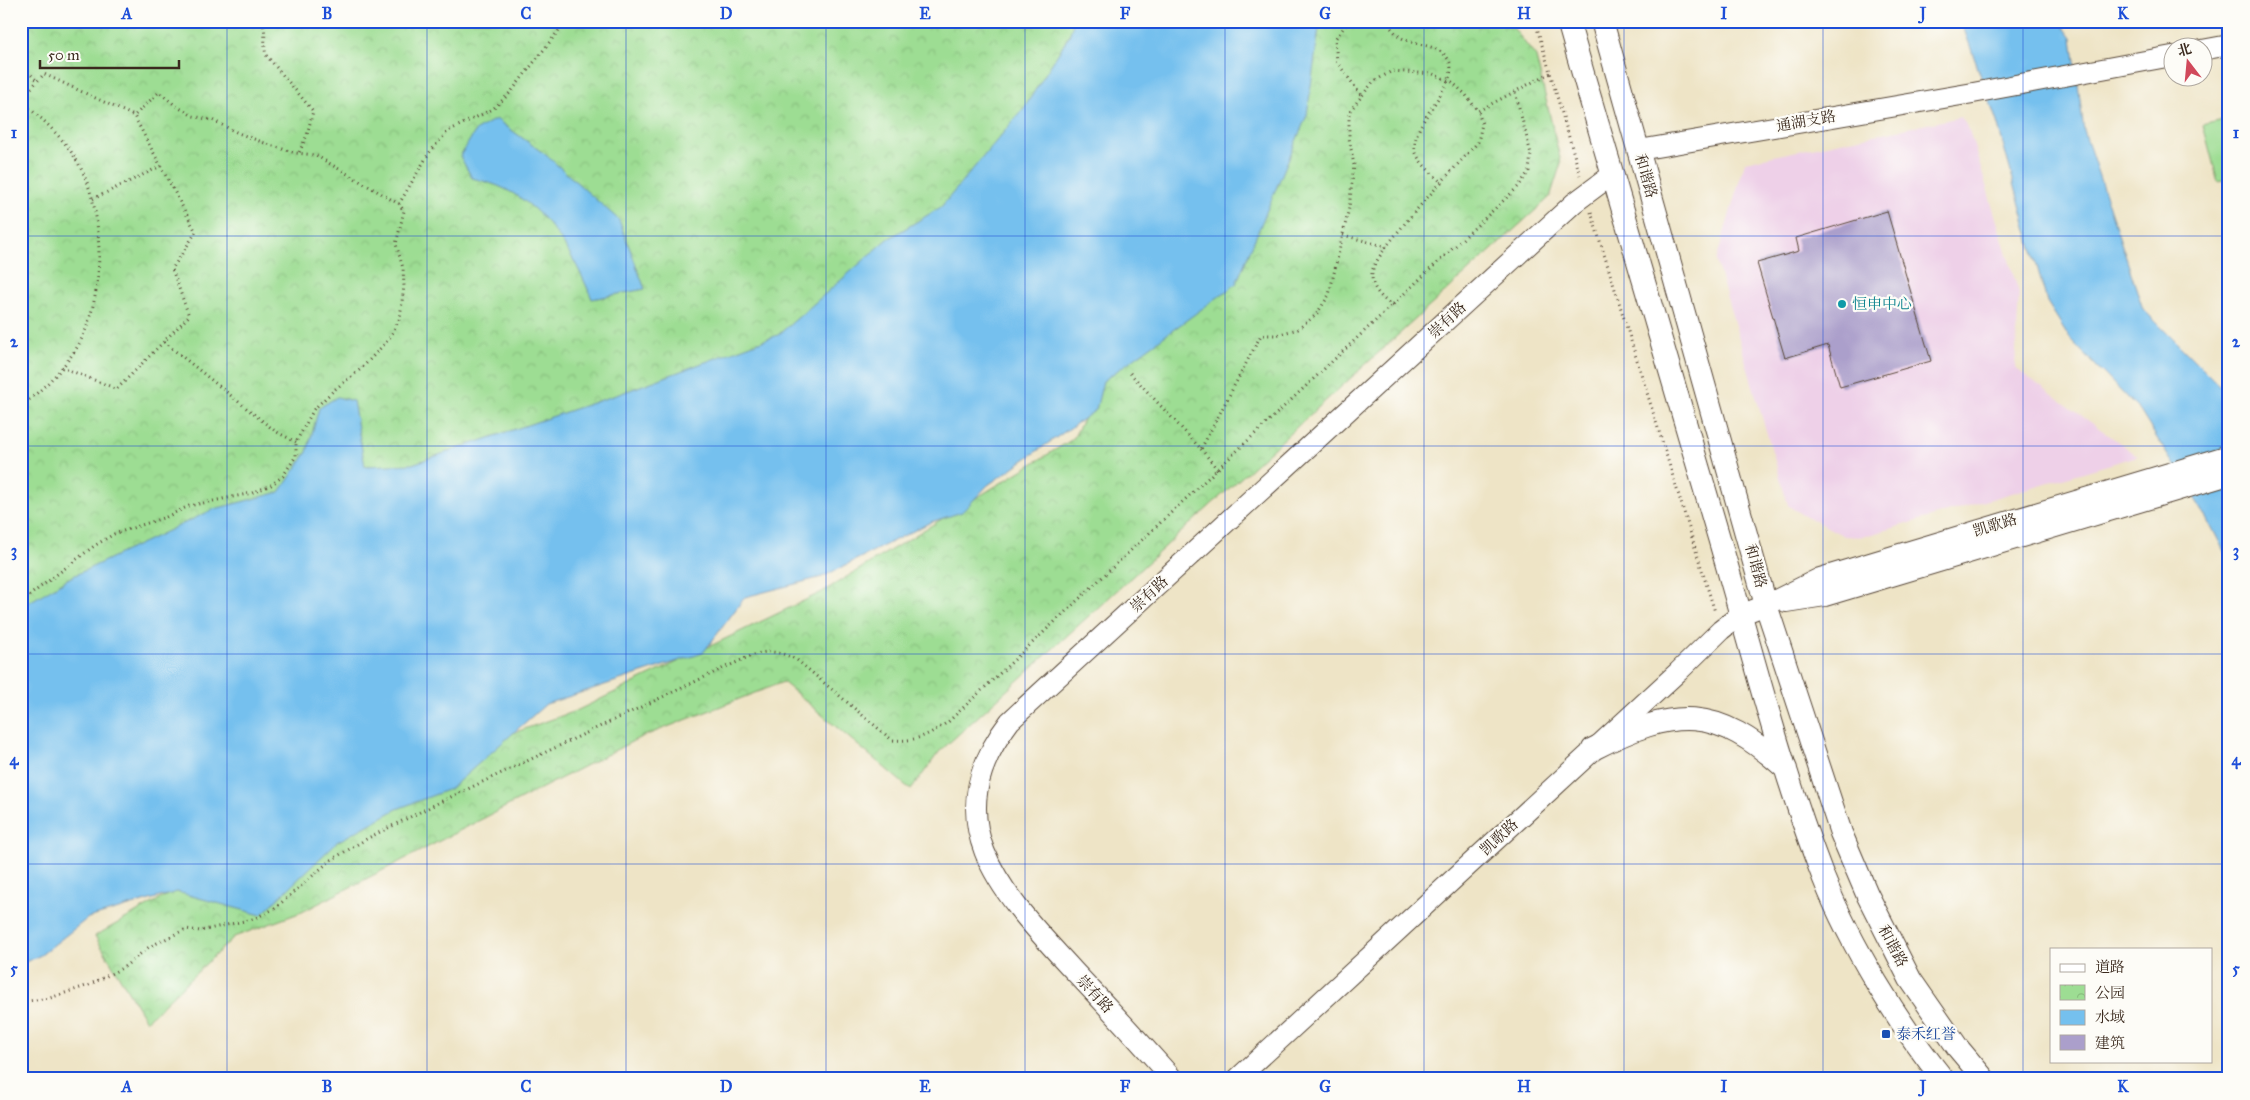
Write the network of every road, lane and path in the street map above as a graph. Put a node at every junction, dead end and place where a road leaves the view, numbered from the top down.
1 (262, 21) edge
2 (566, 21) edge
3 (1349, 21) edge
4 (1384, 21) edge
5 (1535, 21) edge
6 (1602, 21) edge
7 (1570, 29) edge
8 (2229, 45) edge
9 (2212, 48) edge
10 (2162, 58) edge
11 (21, 64) edge
12 (1550, 73) junction
13 (1448, 80) junction
14 (37, 81) junction
15 (1515, 92) junction
16 (1361, 95) junction
17 (21, 101) edge
18 (1478, 111) junction
19 (134, 116) junction
20 (1637, 143) junction
21 (299, 153) junction
22 (161, 166) junction
23 (1613, 174) junction
24 (1442, 183) junction
25 (1586, 194) junction
26 (93, 199) junction
27 (399, 204) junction
28 (1343, 235) junction
29 (1387, 246) junction
30 (1394, 306) junction
31 (164, 342) junction
32 (62, 367) junction
33 (1130, 373) dead end
34 (21, 406) edge
35 (296, 442) junction
36 (1201, 449) junction
37 (2229, 455) edge
38 (1218, 470) junction
39 (2229, 475) edge
40 (21, 602) edge
41 (1766, 605) junction
42 (1740, 615) junction
43 (1721, 630) junction
44 (1593, 749) junction
45 (1786, 770) junction
46 (21, 1002) edge
47 (1173, 1079) edge
48 (1237, 1079) edge
49 (1943, 1079) edge
50 (1984, 1079) edge

1 - 21 path
2 - 27 path
3 - 16 path
4 - 13 path
5 - 12 path
6 - 20 main road, 和谐路
7 - 23 main road, 和谐路
8 - 9 street
10 - 20 street, 通湖支路
11 - 14 path
12 - 15 path
12 - 25 path
13 - 16 path
13 - 18 path
13 - 24 path
14 - 17 path
14 - 19 path
15 - 18 path
15 - 30 path
16 - 28 path
17 - 26 path
18 - 24 path
19 - 21 path
19 - 22 path
20 - 41 main road, 和谐路
21 - 27 path
22 - 26 path
22 - 31 path
23 - 25 street, 崇有路
23 - 42 main road, 和谐路
24 - 29 path
25 - 43 path
25 - 47 street, 崇有路
26 - 32 path
27 - 35 path
28 - 29 path
28 - 36 path
29 - 30 path
30 - 38 path
31 - 32 path
31 - 35 path
32 - 34 path
33 - 36 path
35 - 40 path
36 - 38 path
37 - 41 street, 凯歌路
38 - 46 path
39 - 41 street, 凯歌路
41 - 42 street, 凯歌路
41 - 50 main road, 和谐路
42 - 43 street, 凯歌路
42 - 45 main road, 和谐路
43 - 44 street, 凯歌路
44 - 45 main road
44 - 48 street, 凯歌路
45 - 49 main road, 和谐路

